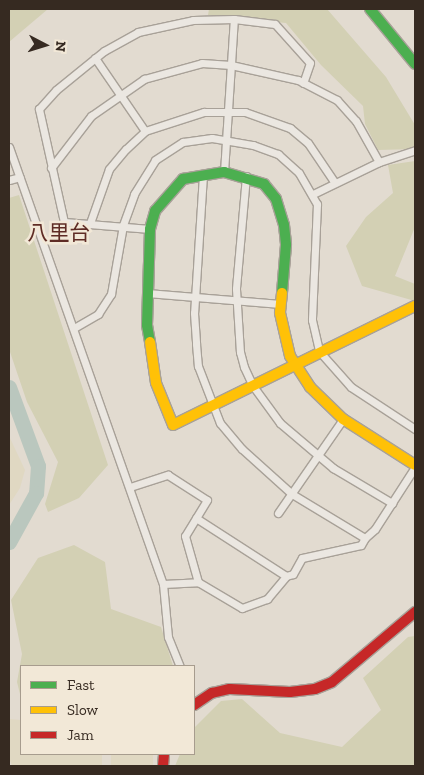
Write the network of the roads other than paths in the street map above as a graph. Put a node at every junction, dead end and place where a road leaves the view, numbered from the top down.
1 (370, 9) edge
2 (234, 19) junction
3 (95, 58) junction
4 (415, 64) edge
5 (231, 65) junction
6 (303, 83) junction
7 (120, 95) junction
8 (228, 110) junction
9 (145, 131) junction
10 (226, 140) junction
11 (9, 147) edge
12 (415, 150) edge
13 (379, 162) junction
14 (52, 168) junction
15 (224, 172) junction
16 (202, 175) junction
17 (246, 176) junction
18 (20, 177) junction
19 (9, 180) edge
20 (335, 184) junction
21 (313, 194) junction
22 (90, 223) junction
23 (123, 225) junction
24 (150, 229) junction
25 (147, 294) junction
26 (195, 297) junction
27 (237, 300) junction
28 (281, 304) junction
29 (415, 306) edge
30 (74, 328) junction
31 (319, 352) junction
32 (297, 365) junction
33 (253, 386) junction
34 (213, 408) junction
35 (343, 419) junction
36 (415, 429) edge
37 (318, 457) junction
38 (415, 466) edge
39 (130, 487) junction
40 (292, 494) junction
41 (392, 503) junction
42 (278, 513) dead end
43 (196, 518) junction
44 (365, 538) junction
45 (286, 576) junction
46 (198, 582) junction
47 (163, 584) junction
48 (415, 612) edge
49 (180, 665) edge
50 (195, 700) edge

1 - 4 street
2 - 3 street
2 - 5 street
2 - 6 street
3 - 7 street
3 - 14 street
5 - 6 street
5 - 7 street
5 - 8 street
6 - 13 street
7 - 9 street
7 - 14 street
8 - 9 street
8 - 10 street
8 - 20 street
9 - 22 street
10 - 15 street
10 - 21 street
10 - 23 street
11 - 18 street
12 - 13 street
13 - 20 street
14 - 22 street
15 - 16 street
15 - 17 street
16 - 24 street
16 - 26 street
17 - 27 street
17 - 28 street
18 - 19 street
18 - 30 street
20 - 21 street
21 - 31 street
22 - 23 street
23 - 24 street
23 - 30 street
24 - 25 street
25 - 26 street
25 - 34 street
26 - 27 street
26 - 34 street
27 - 28 street
27 - 33 street
28 - 32 street
29 - 31 street
30 - 39 street
31 - 32 street
31 - 36 street
32 - 33 street
32 - 35 street
33 - 34 street
33 - 37 street
34 - 40 street
35 - 37 street
35 - 38 street
37 - 40 street
37 - 41 street
38 - 41 street
39 - 43 street
39 - 47 street
40 - 42 street
40 - 44 street
41 - 44 street
43 - 45 street
43 - 46 street
44 - 45 street
45 - 46 street
46 - 47 street
47 - 49 street
48 - 50 street

